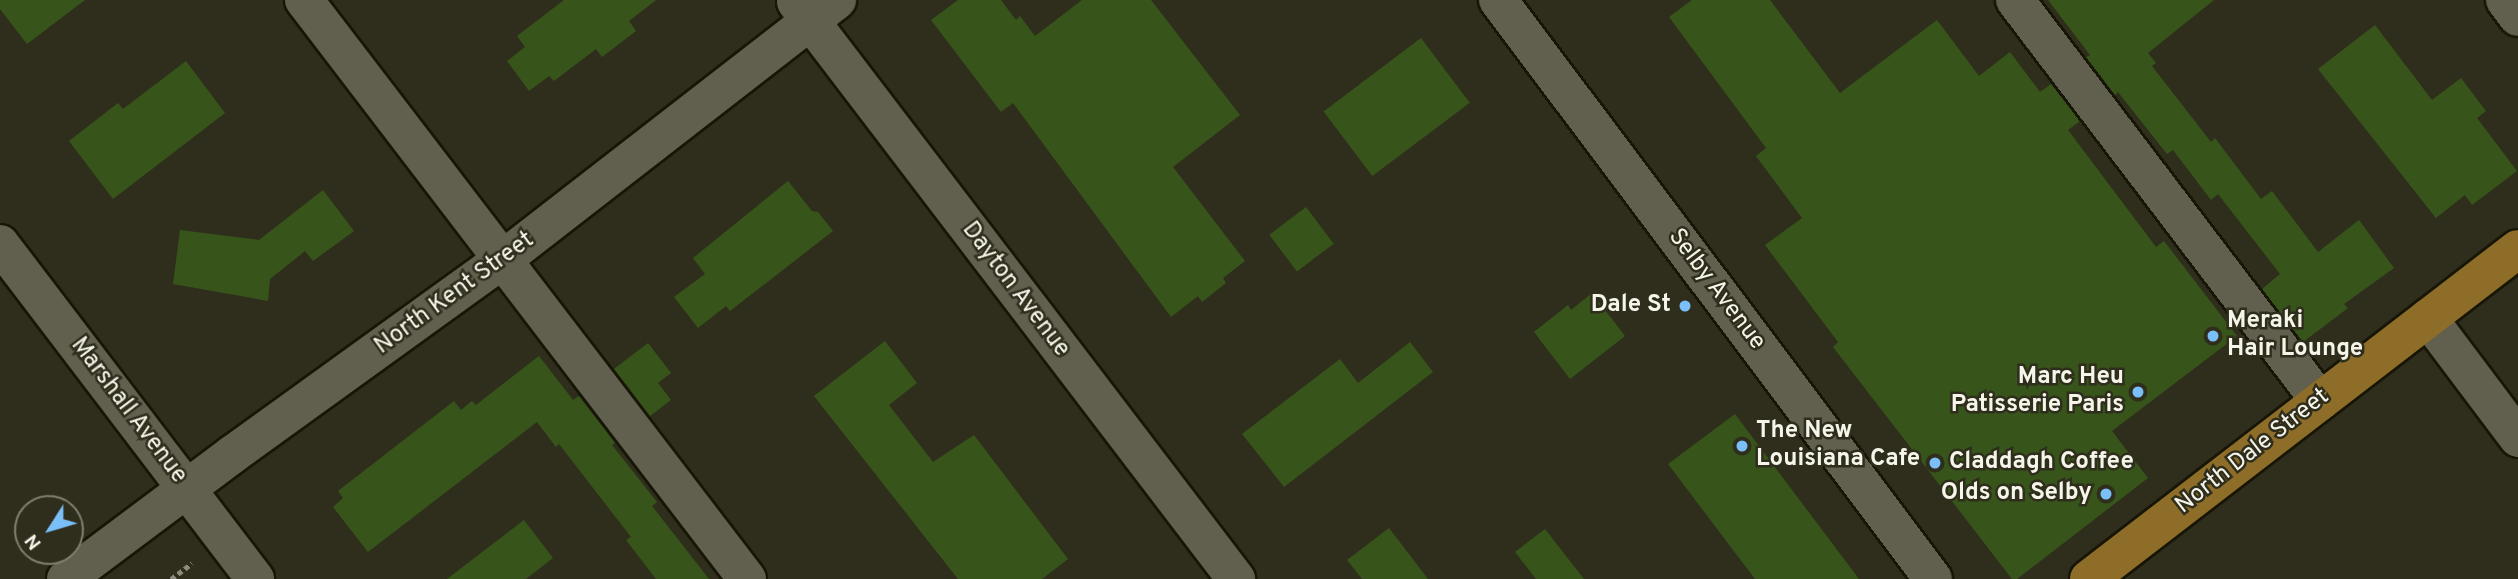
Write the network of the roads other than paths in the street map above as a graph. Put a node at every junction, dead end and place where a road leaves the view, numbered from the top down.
1 (304, 0) edge
2 (1498, 0) edge
3 (2015, 0) edge
4 (2505, 0) edge
5 (814, 7) edge
6 (2518, 17) edge
7 (0, 244) edge
8 (2518, 249) edge
9 (502, 260) junction
10 (2428, 318) junction
11 (2320, 401) junction
12 (2518, 438) edge
13 (187, 489) junction
14 (66, 579) edge
15 (255, 579) edge
16 (747, 579) edge
17 (1236, 579) edge
18 (1933, 579) edge
19 (2089, 579) edge

1 - 9 street
2 - 18 street, Selby Avenue
3 - 11 street
4 - 6 street
5 - 9 street, North Kent Street
5 - 17 street, Dayton Avenue
7 - 13 street, Marshall Avenue
8 - 10 main road, North Dale Street
9 - 13 street, North Kent Street
9 - 16 street
10 - 11 main road, North Dale Street
10 - 12 street
11 - 19 main road, North Dale Street
13 - 14 street, North Kent Street
13 - 15 street, Marshall Avenue

